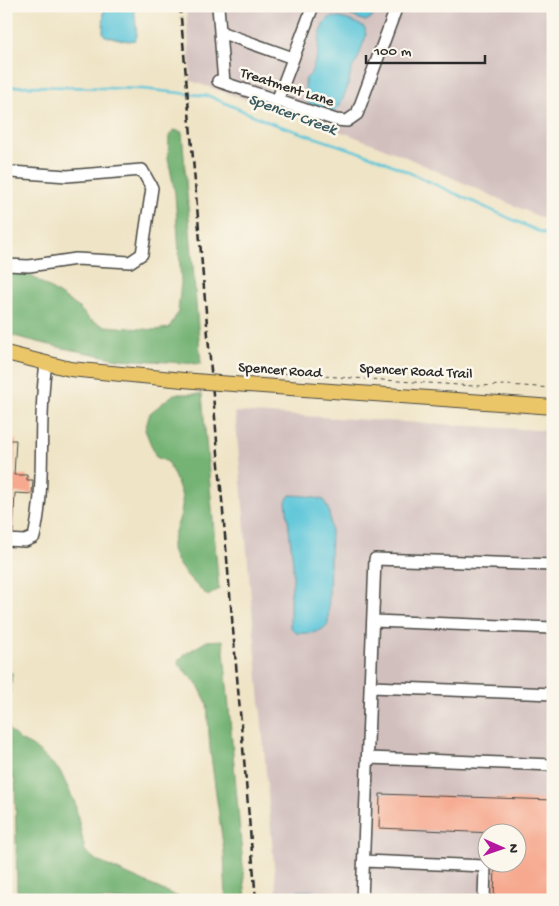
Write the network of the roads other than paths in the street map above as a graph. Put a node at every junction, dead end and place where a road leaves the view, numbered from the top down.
1 (218, 6) edge
2 (313, 6) edge
3 (397, 6) edge
4 (220, 32) junction
5 (293, 58) junction
6 (277, 101) junction
7 (6, 169) edge
8 (6, 266) edge
9 (6, 354) edge
10 (46, 364) junction
11 (553, 407) edge
12 (6, 540) edge
13 (553, 565) edge
14 (373, 621) junction
15 (553, 628) edge
16 (371, 688) junction
17 (553, 694) edge
18 (368, 758) junction
19 (553, 765) edge
20 (364, 861) junction
21 (362, 900) edge
22 (484, 900) edge

1 - 4 lane
2 - 5 lane
3 - 6 lane, Treatment Lane
4 - 5 lane
4 - 6 lane, Treatment Lane
5 - 6 lane
7 - 8 lane
9 - 10 main road, Spencer Road
10 - 11 main road, Spencer Road, bridge
10 - 12 lane
13 - 14 lane
14 - 15 lane
14 - 16 lane
16 - 17 lane
16 - 18 lane
18 - 19 lane
18 - 20 lane
20 - 21 lane
20 - 22 lane

